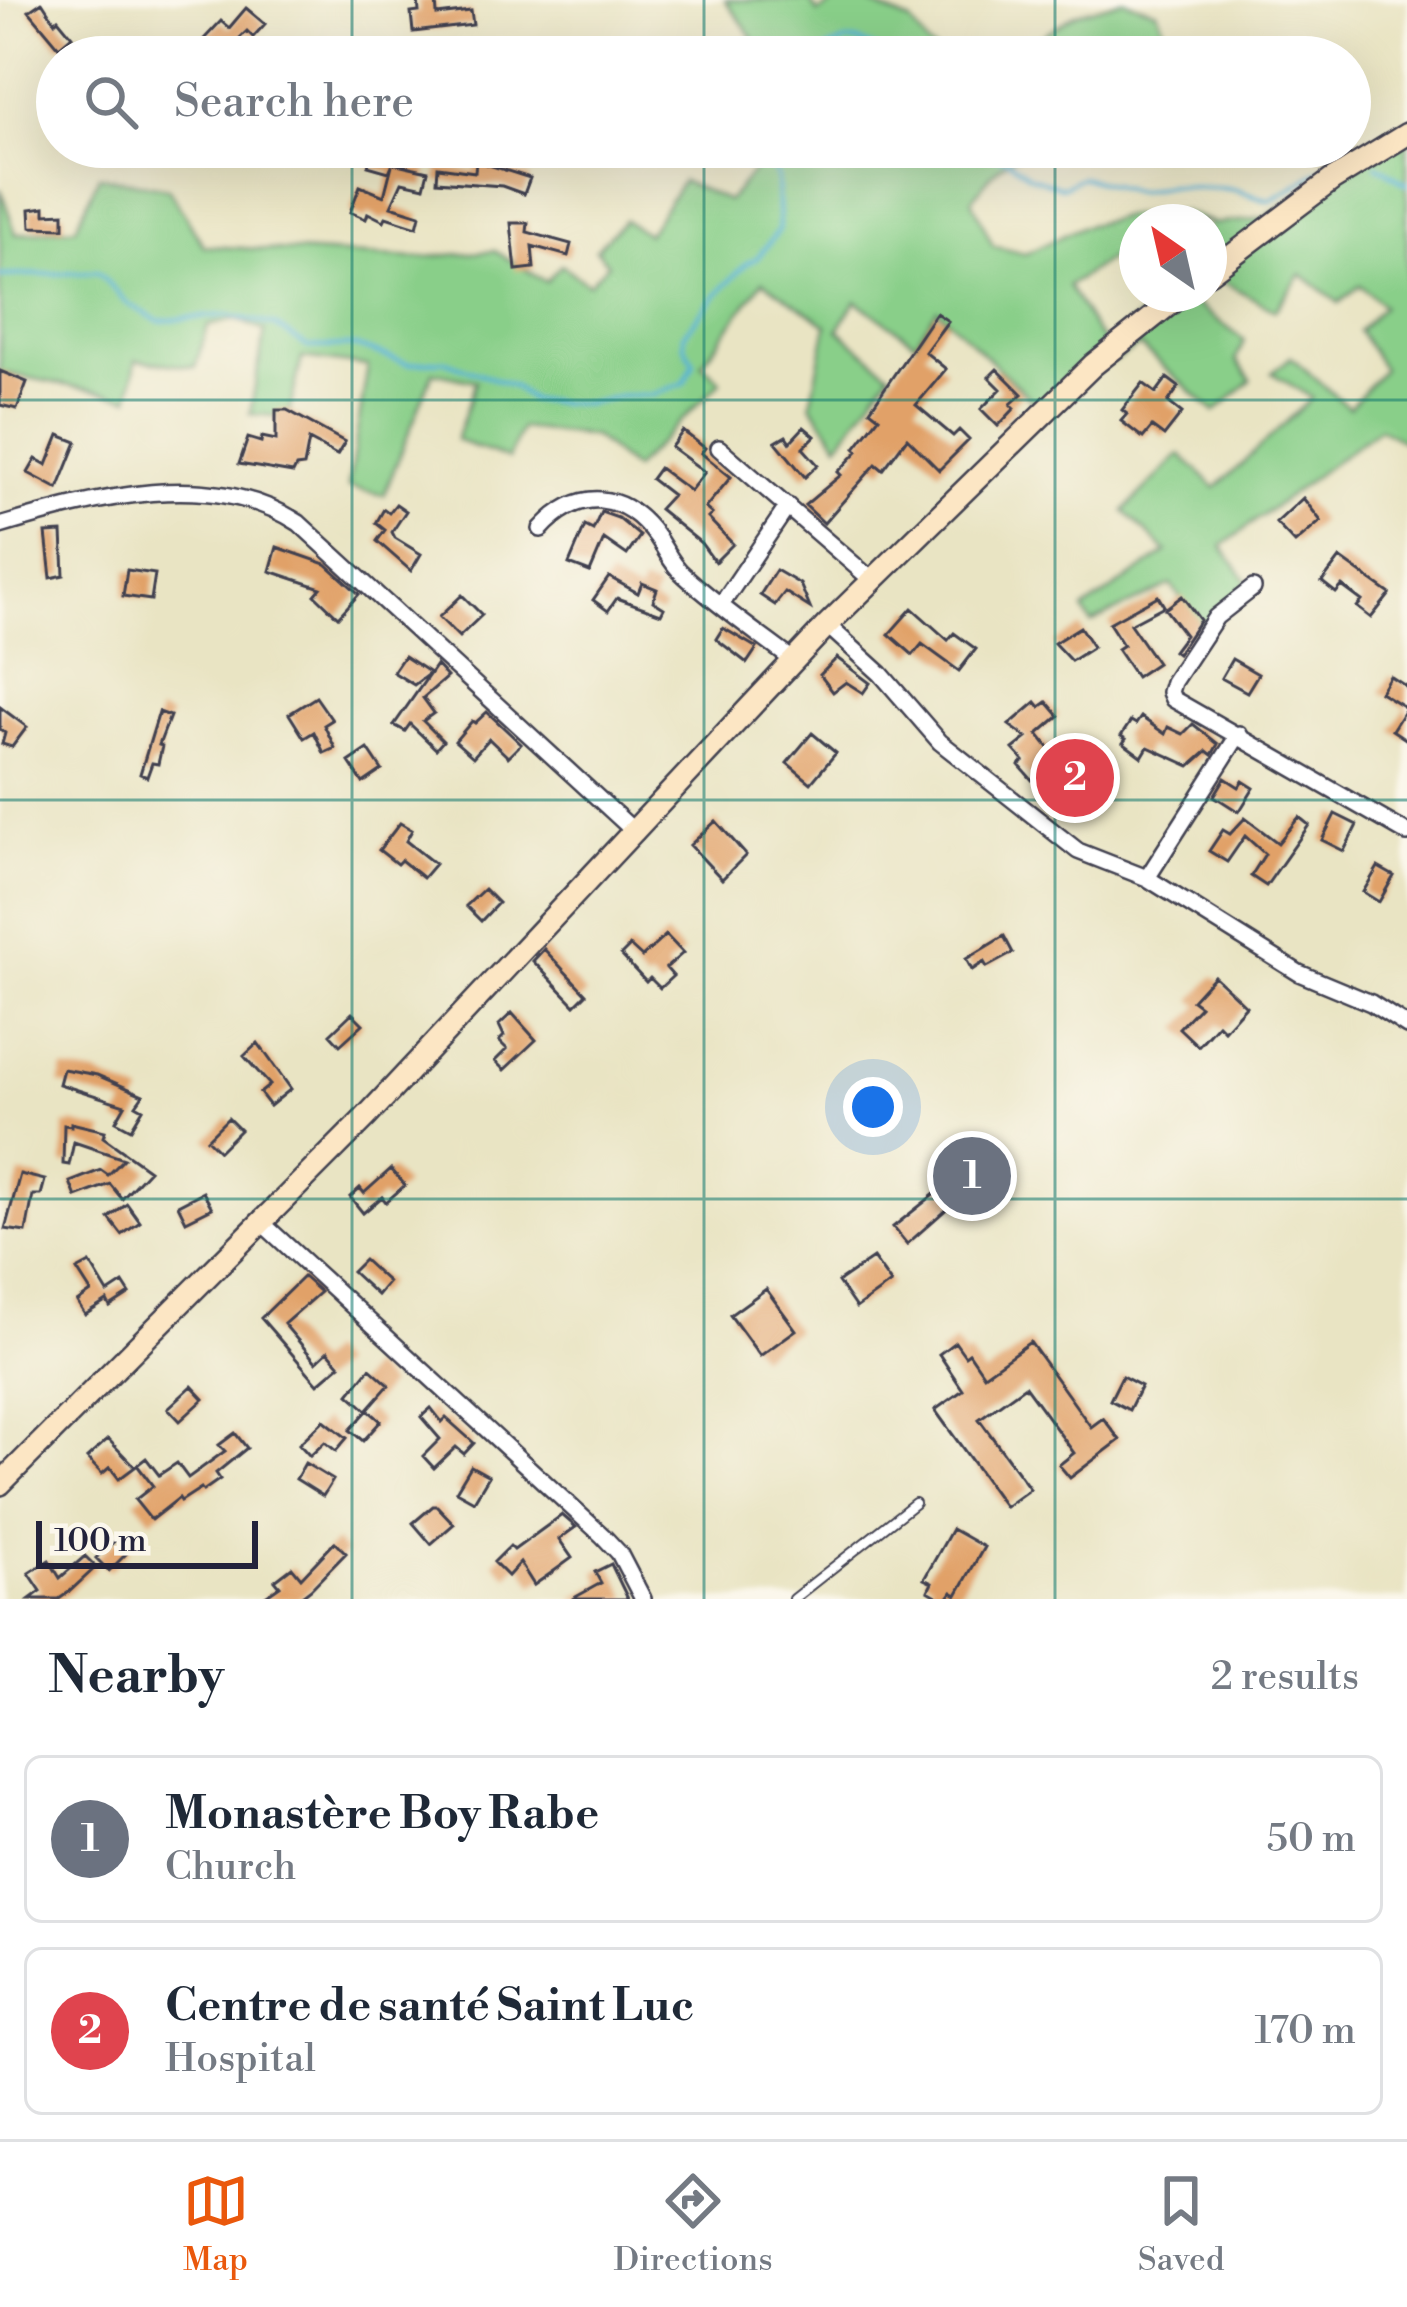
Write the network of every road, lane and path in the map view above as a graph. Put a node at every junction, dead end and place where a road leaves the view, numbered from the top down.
1 (1407, 134) edge
2 (1371, 156) edge
3 (1352, 168) edge
4 (1227, 260) edge
5 (1159, 312) edge
6 (718, 448) dead end
7 (788, 506) junction
8 (0, 526) edge
9 (541, 529) dead end
10 (873, 581) junction
11 (1253, 588) dead end
12 (721, 605) junction
13 (827, 625) junction
14 (794, 661) junction
15 (1240, 734) junction
16 (636, 833) junction
17 (1407, 833) edge
18 (1148, 878) junction
19 (1407, 1026) edge
20 (261, 1222) junction
21 (0, 1484) edge
22 (915, 1503) dead end
23 (643, 1599) edge
24 (793, 1599) edge

1 - 2 main road
3 - 4 main road
5 - 10 main road
6 - 7 street
7 - 10 street
7 - 12 street
8 - 16 street
9 - 12 street
10 - 13 main road
11 - 15 street
12 - 14 street
13 - 14 main road
13 - 18 street
14 - 16 main road
15 - 17 street
15 - 18 street
16 - 20 main road
18 - 19 street
20 - 21 main road
20 - 23 street
22 - 24 lane

